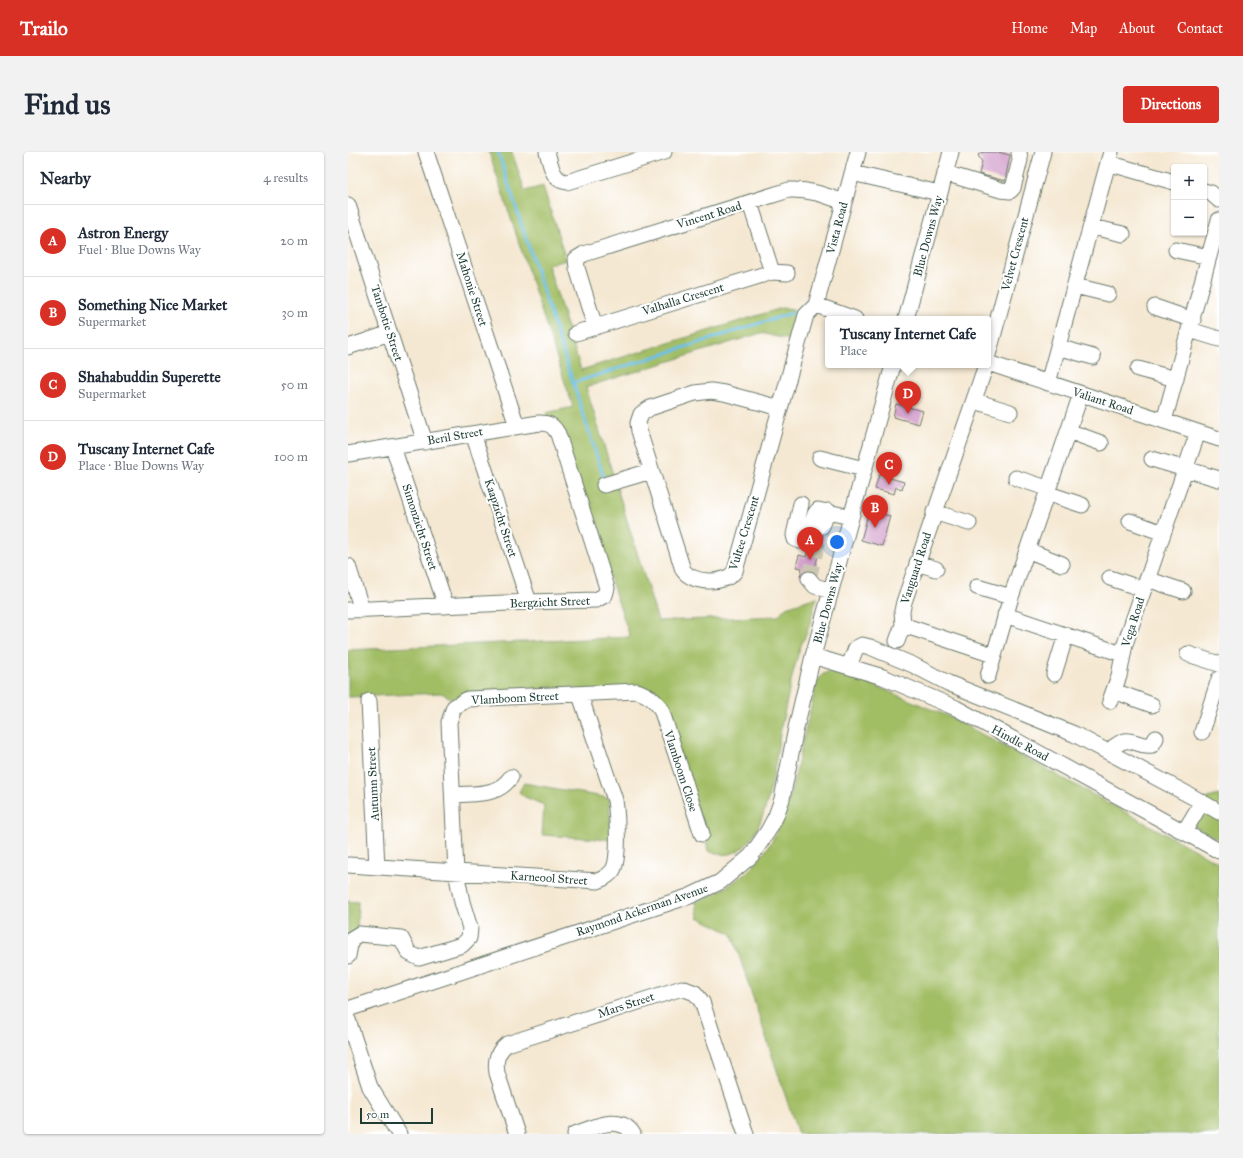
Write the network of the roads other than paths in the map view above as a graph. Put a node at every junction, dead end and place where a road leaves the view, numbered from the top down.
1 (426, 152) edge
2 (547, 152) edge
3 (664, 152) edge
4 (858, 152) edge
5 (950, 152) edge
6 (1019, 152) edge
7 (1043, 152) edge
8 (1110, 158) edge
9 (852, 173) junction
10 (945, 173) junction
11 (1171, 181) edge
12 (1207, 192) edge
13 (940, 193) junction
14 (1219, 200) edge
15 (844, 202) junction
16 (750, 203) junction
17 (348, 205) edge
18 (1219, 220) edge
19 (1092, 227) junction
20 (1123, 234) dead end
21 (1176, 250) dead end
22 (1209, 257) junction
23 (772, 272) junction
24 (787, 273) dead end
25 (1075, 286) junction
26 (1108, 294) dead end
27 (816, 305) junction
28 (1155, 307) dead end
29 (847, 316) edge
30 (907, 316) edge
31 (1191, 325) junction
32 (595, 327) junction
33 (576, 332) dead end
34 (390, 333) junction
35 (1219, 339) edge
36 (991, 344) edge
37 (348, 347) edge
38 (1058, 347) junction
39 (1093, 357) dead end
40 (991, 365) edge
41 (892, 368) edge
42 (986, 368) edge
43 (1138, 369) dead end
44 (1176, 379) junction
45 (1048, 383) junction
46 (1081, 394) junction
47 (975, 401) junction
48 (780, 408) junction
49 (1010, 412) dead end
50 (1164, 421) junction
51 (517, 426) junction
52 (1068, 431) junction
53 (1198, 432) junction
54 (473, 434) junction
55 (558, 434) joint
56 (1219, 439) edge
57 (425, 442) junction
58 (1101, 443) dead end
59 (394, 447) junction
60 (348, 454) edge
61 (820, 458) dead end
62 (1152, 459) dead end
63 (864, 469) junction
64 (1186, 470) junction
65 (650, 471) junction
66 (1016, 478) dead end
67 (1219, 479) edge
68 (604, 485) dead end
69 (1047, 491) junction
70 (801, 504) dead end
71 (1082, 505) dead end
72 (828, 511) junction
73 (934, 512) junction
74 (851, 517) junction
75 (1130, 521) dead end
76 (969, 524) dead end
77 (822, 526) tunnel mouth
78 (1163, 533) junction
79 (1026, 550) junction
80 (917, 563) junction
81 (1062, 564) dead end
82 (348, 566) edge
83 (936, 569) dead end
84 (1110, 578) dead end
85 (809, 579) dead end
86 (1145, 584) junction
87 (976, 587) dead end
88 (831, 591) junction
89 (1183, 591) dead end
90 (1011, 597) junction
91 (528, 602) junction
92 (446, 606) junction
93 (355, 610) edge
94 (1005, 615) junction
95 (903, 625) junction
96 (1066, 635) junction
97 (897, 641) dead end
98 (1122, 654) junction
99 (1188, 654) dead end
100 (993, 655) junction
101 (813, 656) junction
102 (1219, 664) edge
103 (848, 666) junction
104 (1054, 674) dead end
105 (988, 676) dead end
106 (1219, 680) edge
107 (580, 695) junction
108 (369, 700) dead end
109 (1152, 705) dead end
110 (661, 708) joint
111 (1202, 732) dead end
112 (1156, 738) dead end
113 (1109, 752) junction
114 (511, 777) dead end
115 (453, 795) junction
116 (1202, 802) junction
117 (1219, 812) edge
118 (1184, 832) junction
119 (702, 834) dead end
120 (1219, 851) edge
121 (348, 865) edge
122 (377, 867) junction
123 (456, 872) junction
124 (348, 956) edge
125 (348, 1009) edge
126 (348, 1020) edge
127 (399, 1134) edge
128 (517, 1134) edge
129 (575, 1134) edge
130 (633, 1134) edge
131 (746, 1134) edge

1 - 51 street, Mahonie Street
2 - 3 street
4 - 9 street, Vista Road
5 - 10 street, Blue Downs Way
6 - 10 street
7 - 36 street, Velvet Crescent
8 - 11 street
8 - 19 street
9 - 13 street
9 - 15 street, Vista Road
10 - 13 street, Blue Downs Way
12 - 14 street
13 - 30 street, Blue Downs Way
15 - 16 street, Vincent Road
15 - 27 street, Vista Road
16 - 23 street
16 - 32 street, Vincent Road
17 - 34 street, Tambotie Street
18 - 22 street
19 - 20 street
19 - 25 street
21 - 22 street
22 - 31 street
23 - 24 street, Valhalla Crescent
23 - 32 street, Valhalla Crescent
25 - 26 street
25 - 38 street
27 - 29 street
27 - 48 street, Vultee Crescent
28 - 31 street
31 - 35 street
31 - 44 street
32 - 33 street, Valhalla Crescent
34 - 37 street
34 - 57 street, Tambotie Street
38 - 39 street
38 - 45 street
40 - 45 street, Valiant Road
41 - 63 street, Blue Downs Way
42 - 47 street, Vanguard Road
43 - 44 street
44 - 50 street
45 - 46 street, Valiant Road
46 - 50 street, Valiant Road
46 - 52 street
47 - 49 street
47 - 73 street, Vanguard Road
48 - 65 street, Vultee Crescent
48 - 65 street, Vultee Crescent
50 - 53 street, Valiant Road
51 - 54 street, Beril Street
51 - 55 street, Beril Street
52 - 58 street
52 - 69 street
53 - 56 street, Valiant Road
53 - 64 street, Vega Road
54 - 57 street, Beril Street
54 - 91 street, Kaapzicht Street
55 - 91 street, Bergzicht Street
57 - 59 street, Beril Street
59 - 60 street, Beril Street
59 - 92 street, Simonzicht Street
61 - 63 street
62 - 64 street
63 - 74 street, Blue Downs Way
64 - 67 street
64 - 78 street, Vega Road
65 - 68 street
66 - 69 street
69 - 71 street
69 - 79 street
70 - 72 street
72 - 74 street
72 - 77 street
73 - 76 street
73 - 80 street, Vanguard Road
74 - 88 street, Blue Downs Way
75 - 78 street
78 - 86 street, Vega Road
79 - 81 street
79 - 90 street
80 - 83 street
80 - 95 street, Vanguard Road
82 - 93 street
84 - 86 street, Vega Road
85 - 88 street
86 - 89 street, Vega Road
86 - 98 street, Vega Road
87 - 90 street
88 - 101 street, Blue Downs Way
90 - 94 street
91 - 92 street, Bergzicht Street
92 - 93 street, Bergzicht Street
94 - 96 street, Vega Road
94 - 100 street
95 - 97 street, Vanguard Road
95 - 100 street
96 - 98 street, Vega Road
96 - 104 street
98 - 109 street, Vega Road
99 - 102 street
100 - 105 street
101 - 103 street, Hindle Road
101 - 125 street, Raymond Ackerman Avenue
103 - 113 street
103 - 118 street, Hindle Road
106 - 111 street
107 - 110 street, Vlamboom Street
107 - 115 street, Vlamboom Street
107 - 123 street, Karneool Street
108 - 122 street, Autumn Street
110 - 119 street, Vlamboom Close
112 - 113 street
113 - 116 street
114 - 115 street
115 - 123 street, Vlamboom Street
116 - 117 street
116 - 118 street
118 - 120 street, Hindle Road
121 - 122 street, Karneool Street
122 - 123 street, Karneool Street
123 - 124 street, Vlamboom Street
126 - 127 street
128 - 131 street, Mars Street
129 - 130 street

